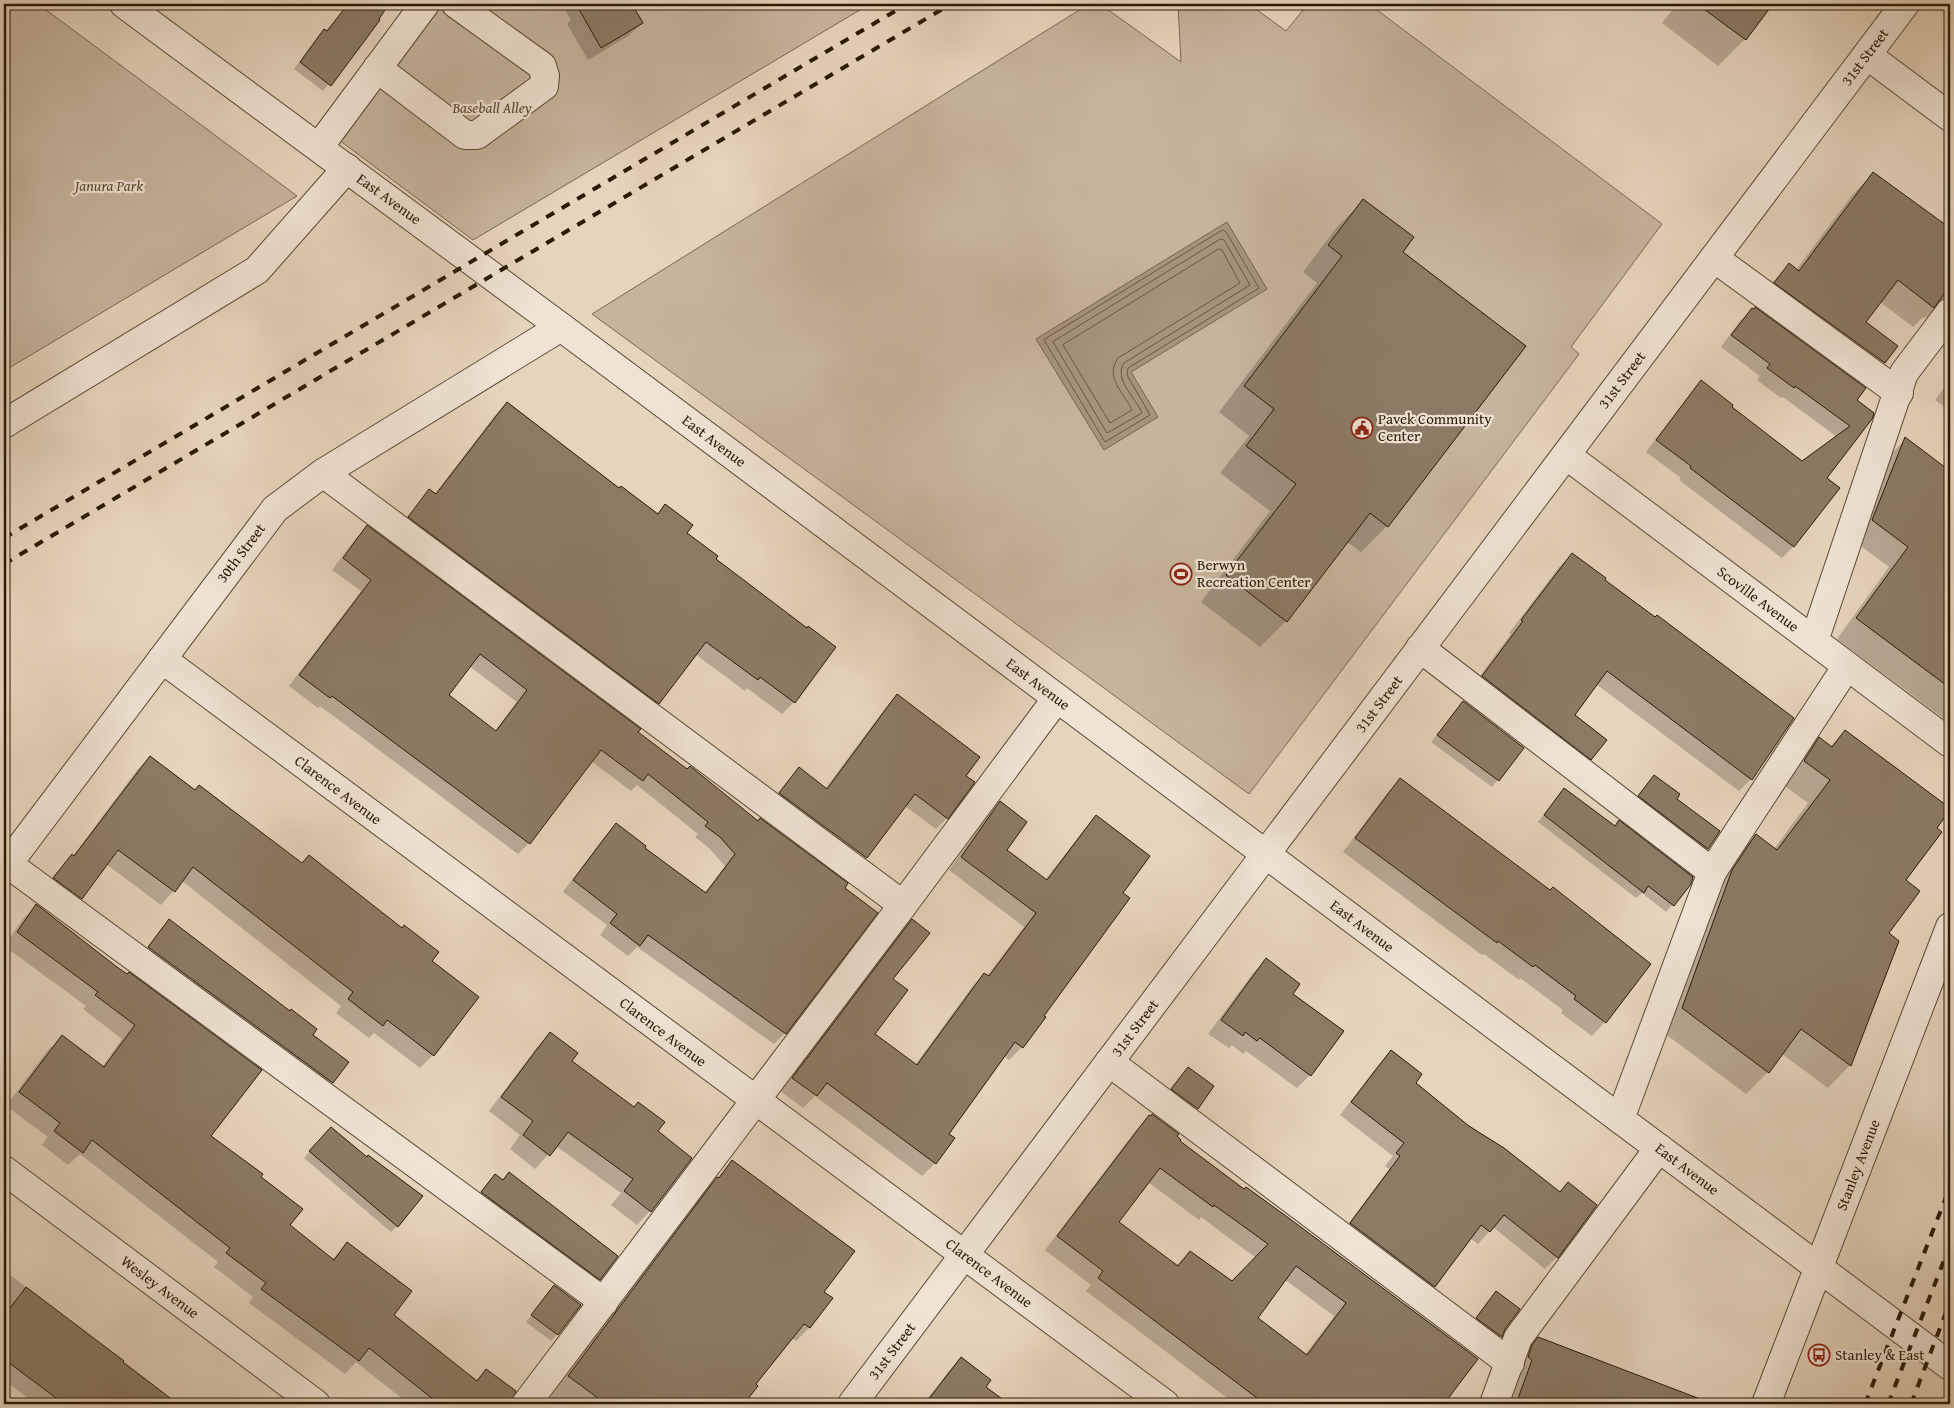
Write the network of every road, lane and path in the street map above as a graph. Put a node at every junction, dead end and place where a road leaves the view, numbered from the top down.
1 (124, 4) edge
2 (425, 4) edge
3 (456, 4) edge
4 (1905, 4) edge
5 (1867, 54) junction
6 (378, 68) junction
7 (1950, 117) edge
8 (318, 147) junction
9 (346, 168) junction
10 (1714, 258) junction
11 (1950, 312) edge
12 (561, 327) junction
13 (1899, 394) junction
14 (4, 424) edge
15 (1566, 455) junction
16 (323, 473) junction
17 (1814, 641) junction
18 (1420, 648) junction
19 (162, 659) junction
20 (1847, 666) junction
21 (1057, 698) junction
22 (1950, 742) edge
23 (1266, 854) junction
24 (6, 866) edge
25 (1712, 872) junction
26 (903, 905) junction
27 (1950, 927) edge
28 (1110, 1062) junction
29 (756, 1100) junction
30 (1620, 1119) junction
31 (1659, 1148) junction
32 (4, 1170) edge
33 (964, 1255) junction
34 (1819, 1268) junction
35 (604, 1302) junction
36 (1510, 1363) junction
37 (1950, 1366) edge
38 (316, 1404) edge
39 (526, 1404) edge
40 (852, 1404) edge
41 (1165, 1404) edge
42 (1494, 1404) edge
43 (1766, 1404) edge

1 - 8 street, East Avenue
2 - 6 street
3 - 6 street
4 - 5 street, 31st Street
5 - 7 street
5 - 10 street, 31st Street
6 - 8 street
8 - 9 street, East Avenue
9 - 12 street, East Avenue
9 - 14 street
10 - 13 street
10 - 15 street, 31st Street
11 - 13 street
12 - 16 street, 30th Street
12 - 21 street, East Avenue
13 - 17 street
15 - 17 street, Scoville Avenue
15 - 18 street, 31st Street
16 - 19 street, 30th Street
16 - 26 street
17 - 20 street, Scoville Avenue
18 - 23 street, 31st Street
18 - 25 street
19 - 24 street, 30th Street
19 - 29 street, Clarence Avenue
20 - 22 street, Scoville Avenue
20 - 25 street
21 - 23 street, East Avenue
21 - 26 street
23 - 28 street, 31st Street
23 - 30 street, East Avenue
24 - 35 street
25 - 30 street
26 - 29 street
27 - 34 street, Stanley Avenue
28 - 33 street, 31st Street
28 - 36 street
29 - 33 street, Clarence Avenue
29 - 35 street
30 - 31 street, East Avenue
31 - 34 street, East Avenue
31 - 36 street
32 - 38 street, Wesley Avenue
33 - 40 street, 31st Street
33 - 41 street, Clarence Avenue
34 - 37 street, East Avenue
34 - 43 street, Stanley Avenue
35 - 39 street
36 - 42 street

